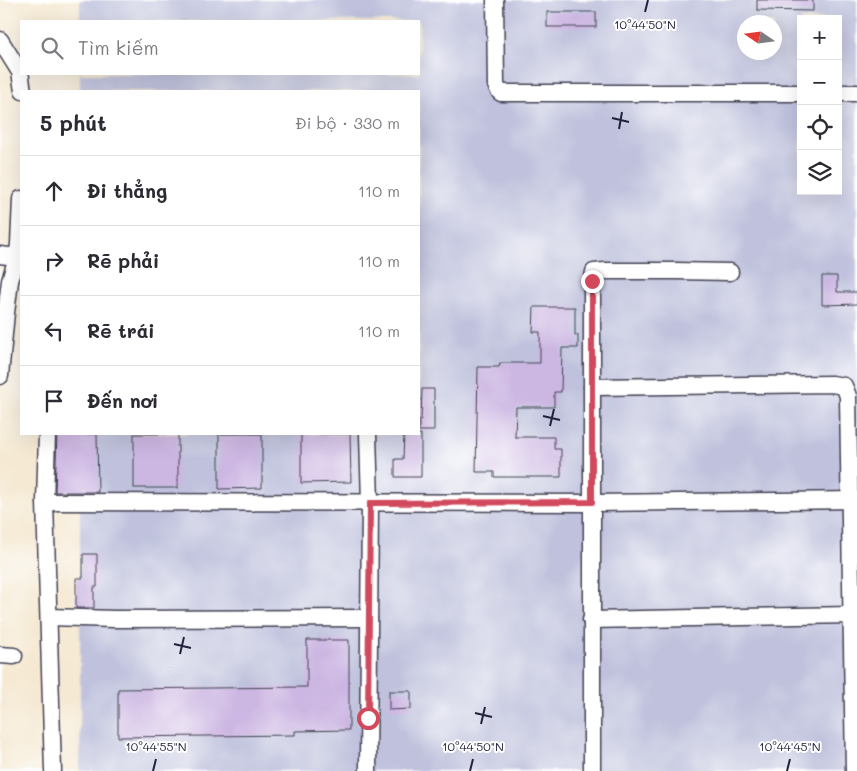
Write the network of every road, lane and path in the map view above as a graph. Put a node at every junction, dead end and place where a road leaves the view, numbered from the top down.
1 (496, 0) edge
2 (0, 40) edge
3 (20, 72) edge
4 (20, 75) edge
5 (23, 90) edge
6 (797, 93) edge
7 (842, 93) edge
8 (857, 93) edge
9 (20, 228) edge
10 (0, 256) edge
11 (17, 257) junction
12 (730, 272) dead end
13 (1, 353) edge
14 (0, 376) edge
15 (592, 387) junction
16 (47, 435) edge
17 (368, 435) edge
18 (853, 500) edge
19 (45, 502) junction
20 (592, 502) junction
21 (370, 503) junction
22 (852, 616) junction
23 (49, 617) junction
24 (369, 618) junction
25 (592, 620) junction
26 (53, 771) edge
27 (368, 771) edge
28 (592, 771) edge
29 (854, 771) edge

1 - 6 street
2 - 3 street
4 - 5 street
7 - 8 street
9 - 11 street
10 - 11 street
11 - 13 street
12 - 15 street
13 - 14 street
15 - 18 street
15 - 20 street
16 - 19 street
17 - 21 street
18 - 20 street
18 - 22 street
19 - 21 street
19 - 23 street
20 - 21 street
20 - 25 street
21 - 24 street
22 - 25 street
22 - 29 street
23 - 24 street
23 - 26 street
24 - 27 street
25 - 28 street

